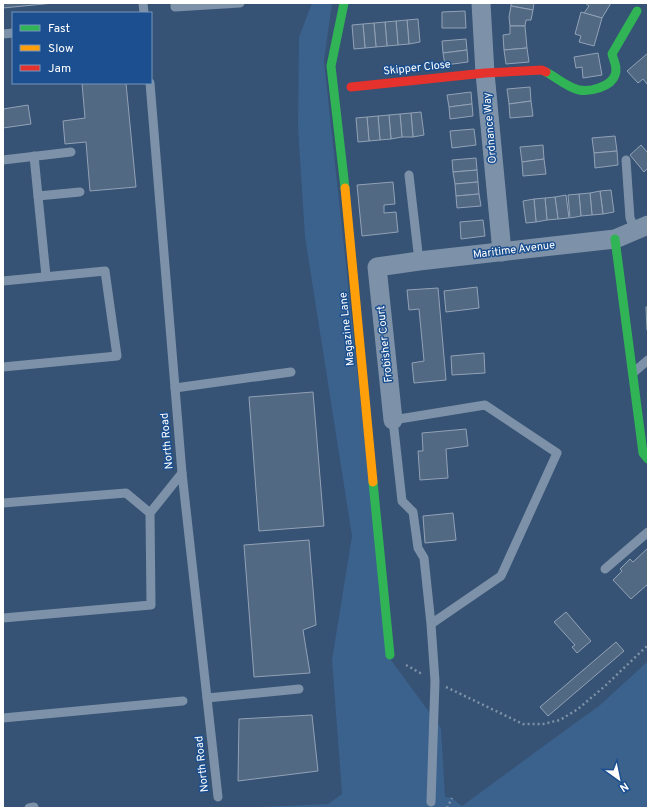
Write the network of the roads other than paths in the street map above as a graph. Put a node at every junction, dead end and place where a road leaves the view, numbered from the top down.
1 (175, 3) edge
2 (240, 3) edge
3 (344, 3) edge
4 (481, 3) edge
5 (637, 10) dead end
6 (485, 73) junction
7 (150, 84) edge
8 (351, 87) dead end
9 (71, 152) dead end
10 (34, 156) junction
11 (3, 160) edge
12 (626, 160) dead end
13 (409, 175) dead end
14 (80, 192) dead end
15 (38, 196) junction
16 (642, 228) edge
17 (615, 239) junction
18 (502, 252) junction
19 (419, 261) junction
20 (377, 267) joint
21 (46, 276) junction
22 (3, 281) edge
23 (648, 360) edge
24 (3, 367) edge
25 (291, 372) dead end
26 (633, 374) junction
27 (175, 388) junction
28 (393, 420) junction
29 (648, 459) edge
30 (182, 473) junction
31 (3, 503) edge
32 (150, 513) junction
33 (648, 532) edge
34 (605, 569) dead end
35 (3, 618) edge
36 (431, 624) junction
37 (390, 655) road end
38 (299, 689) dead end
39 (207, 698) junction
40 (183, 701) dead end
41 (3, 718) edge
42 (218, 797) dead end
43 (431, 802) dead end
44 (29, 808) edge
45 (34, 808) edge

1 - 2 lane
3 - 37 street, Magazine Lane
4 - 6 street, Ordnance Way
5 - 6 street, Skipper Close
6 - 8 street, Skipper Close
6 - 18 street, Ordnance Way
7 - 27 lane, North Road
9 - 10 lane
10 - 11 lane
10 - 15 lane
12 - 16 lane
13 - 19 lane
14 - 15 lane
15 - 21 lane
16 - 17 street, Maritime Avenue
17 - 18 street, Maritime Avenue
17 - 26 street
18 - 19 street, Maritime Avenue
19 - 20 street, Maritime Avenue
20 - 28 street, Frobisher Court
21 - 22 lane
21 - 24 lane
23 - 26 lane
25 - 27 lane
26 - 29 street
27 - 30 lane, North Road
28 - 36 lane
28 - 36 lane
30 - 32 lane
30 - 39 lane, North Road
31 - 32 lane
32 - 35 lane
33 - 34 lane
36 - 43 lane
38 - 39 lane
39 - 42 lane, North Road
40 - 41 lane
44 - 45 lane

